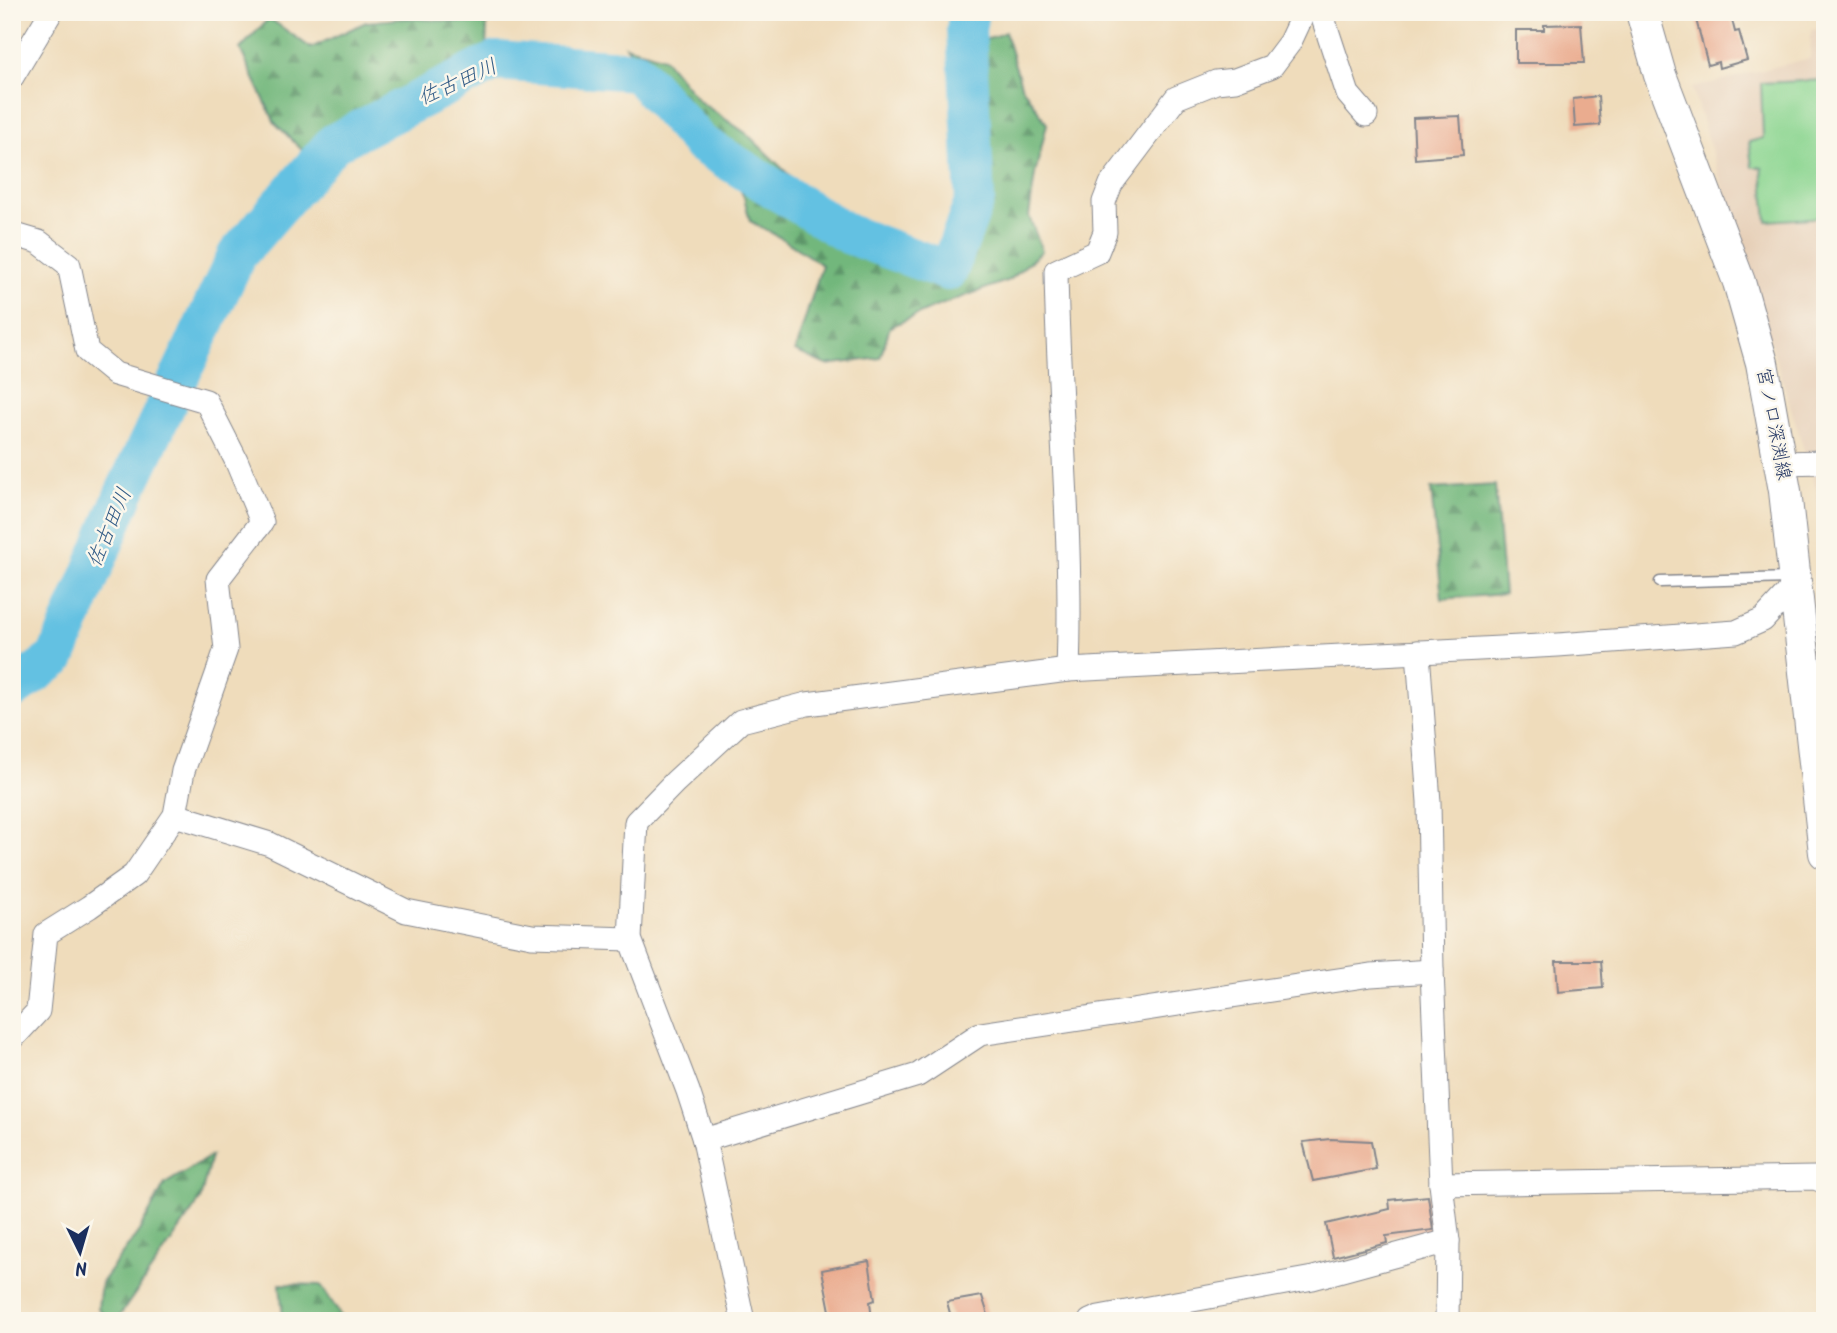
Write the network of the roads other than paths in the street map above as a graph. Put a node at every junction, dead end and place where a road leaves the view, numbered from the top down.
1 (51, 12) edge
2 (1304, 12) edge
3 (1321, 12) edge
4 (1642, 12) edge
5 (12, 77) edge
6 (1366, 115) dead end
7 (12, 234) edge
8 (1781, 463) junction
9 (1825, 463) edge
10 (1796, 579) junction
11 (1660, 582) dead end
12 (1418, 652) junction
13 (1068, 670) junction
14 (175, 815) junction
15 (1825, 853) edge
16 (630, 939) junction
17 (1432, 971) junction
18 (12, 1039) edge
19 (704, 1140) junction
20 (1825, 1182) edge
21 (1441, 1184) junction
22 (1448, 1241) junction
23 (743, 1321) edge
24 (1090, 1321) edge
25 (1447, 1321) edge

1 - 5 street
2 - 13 street
3 - 6 street
4 - 8 main road, 宮ノ口深渕線
7 - 14 street
8 - 9 street
8 - 10 main road, 宮ノ口深渕線
10 - 11 lane
10 - 12 street
10 - 15 main road, 宮ノ口深渕線
12 - 13 street
12 - 17 street
13 - 16 street
14 - 16 street
14 - 18 street
16 - 19 street
17 - 19 street
17 - 21 street
19 - 23 street
20 - 21 street
21 - 22 street
22 - 24 street
22 - 25 street

